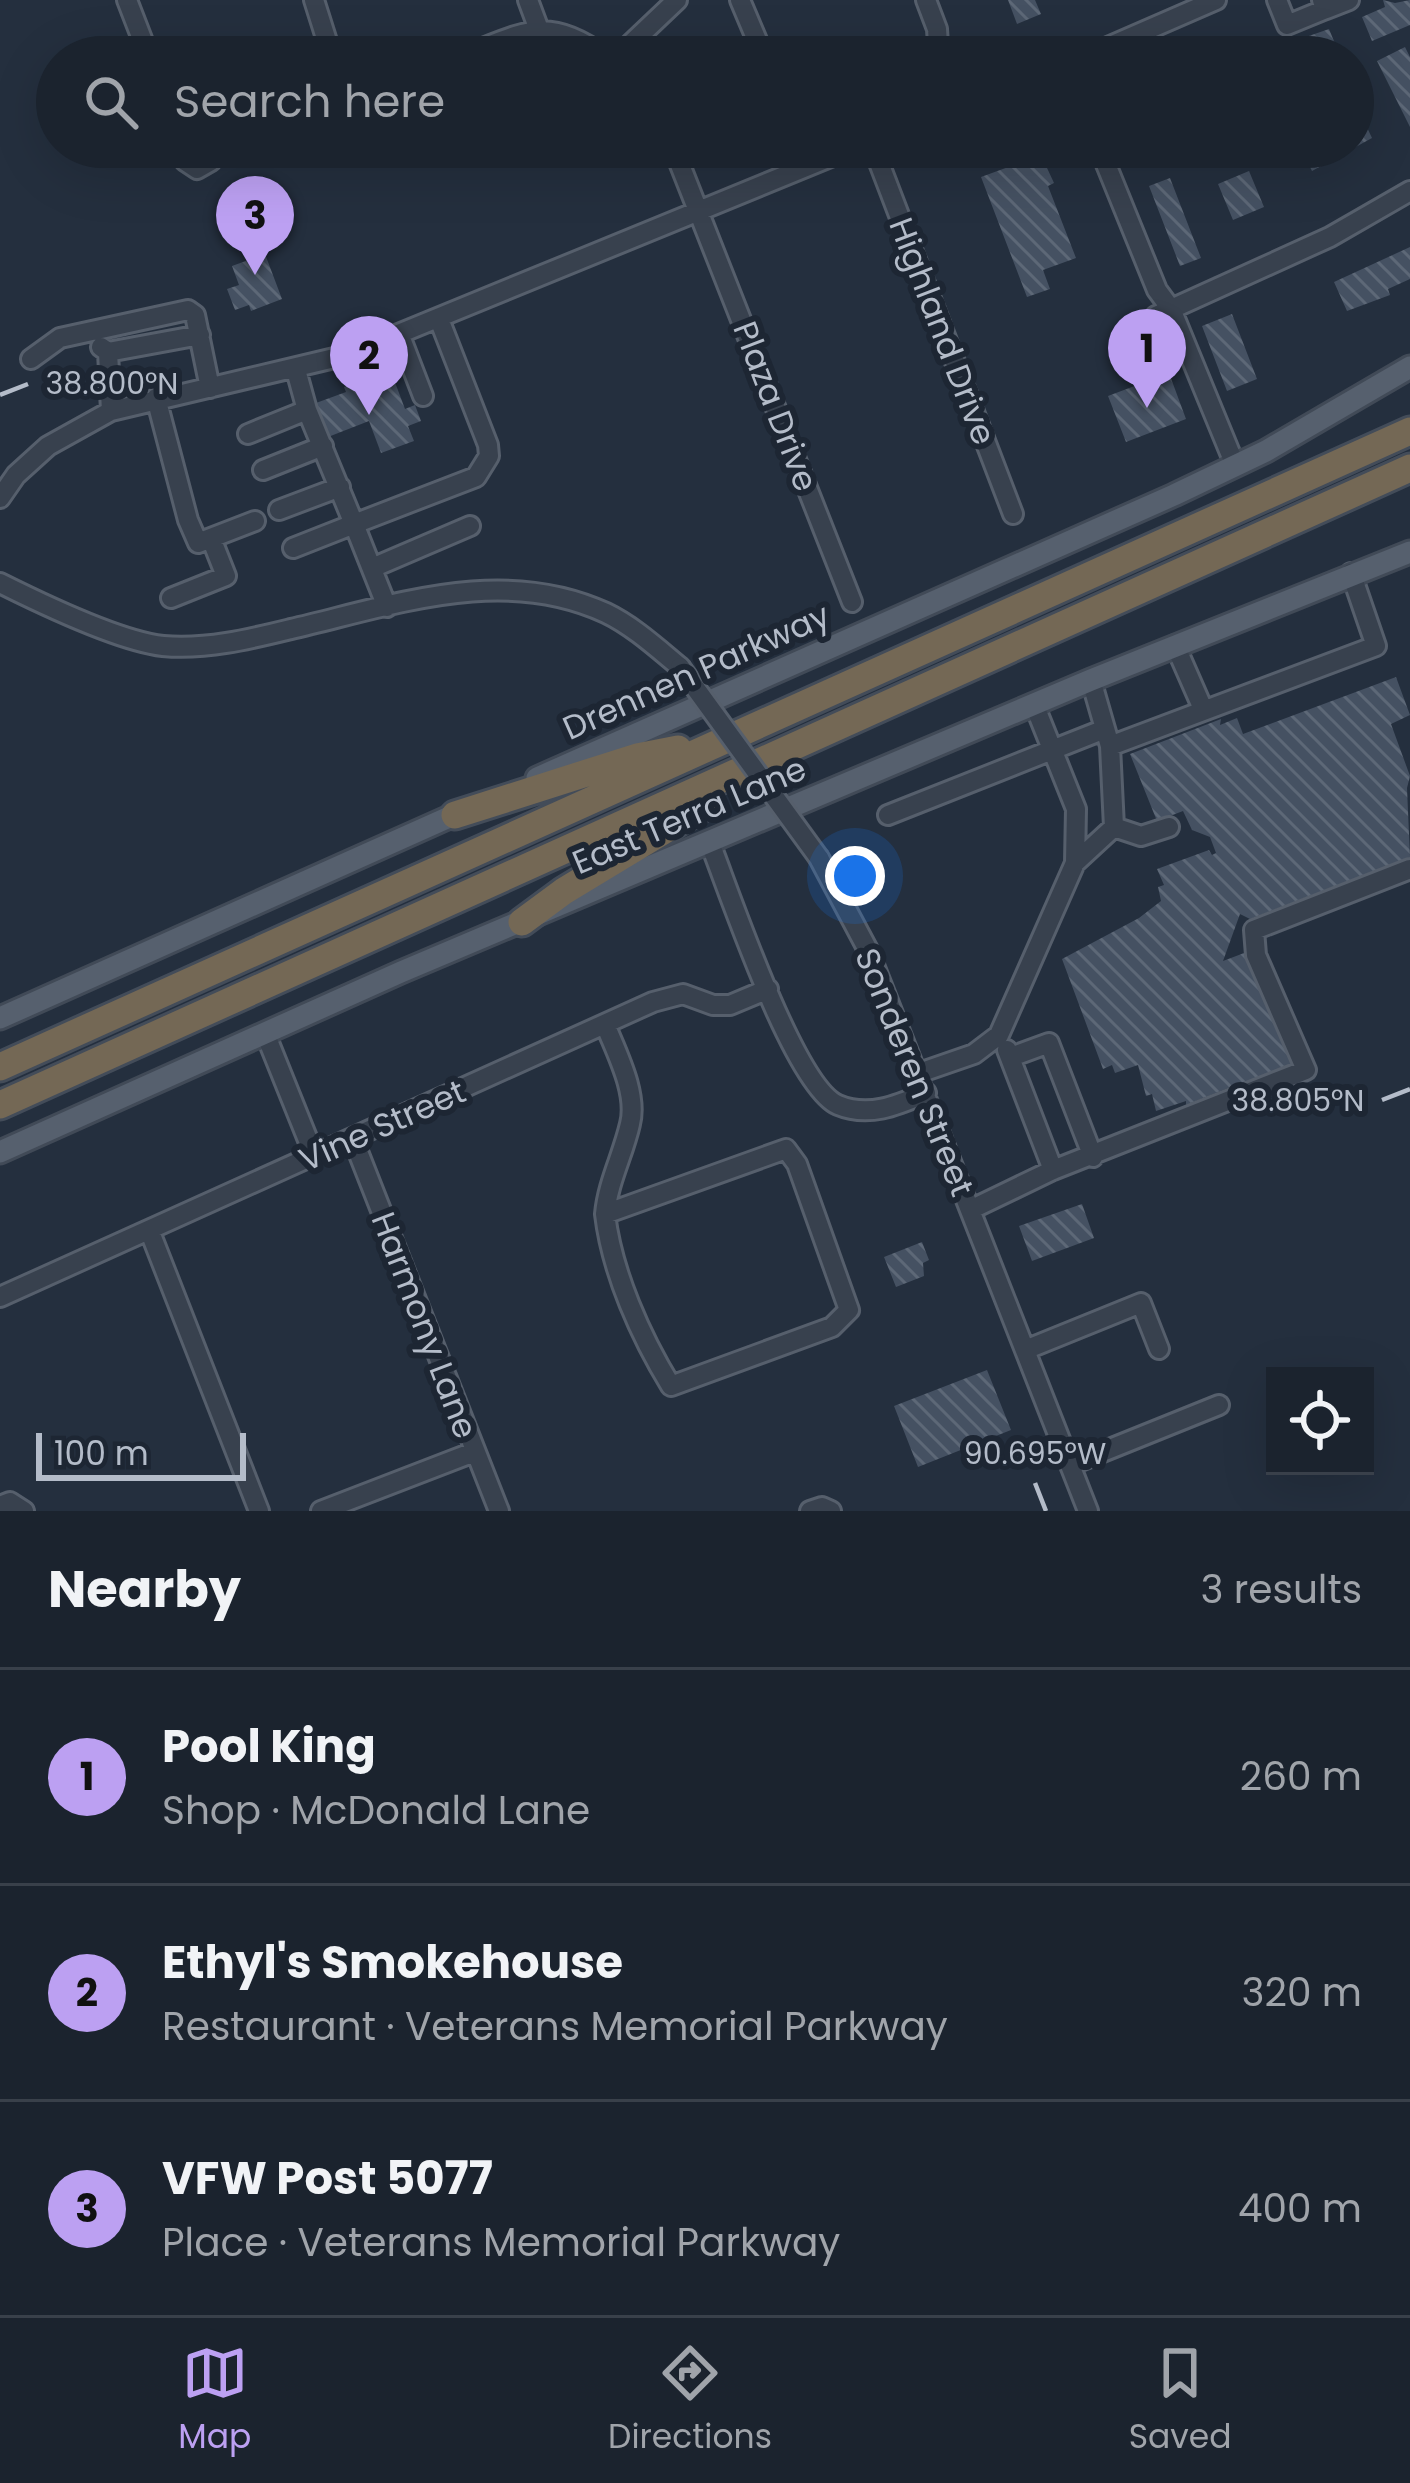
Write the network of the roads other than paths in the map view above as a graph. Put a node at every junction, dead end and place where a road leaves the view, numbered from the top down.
1 (128, 0) edge
2 (314, 0) edge
3 (528, 0) edge
4 (676, 0) edge
5 (740, 0) edge
6 (926, 0) edge
7 (1216, 0) edge
8 (1277, 0) edge
9 (1349, 0) edge
10 (1324, 4) edge
11 (538, 27) junction
12 (141, 36) edge
13 (325, 36) edge
14 (515, 36) edge
15 (571, 36) edge
16 (639, 36) edge
17 (755, 36) edge
18 (938, 36) edge
19 (1133, 36) edge
20 (682, 168) edge
21 (803, 168) edge
22 (881, 168) edge
23 (1108, 168) edge
24 (1403, 195) edge
25 (699, 210) junction
26 (1410, 219) edge
27 (1164, 312) junction
28 (439, 319) junction
29 (87, 333) junction
30 (200, 335) junction
31 (400, 336) junction
32 (108, 352) junction
33 (31, 359) dead end
34 (1410, 367) edge
35 (296, 370) junction
36 (210, 388) junction
37 (423, 396) dead end
38 (156, 398) junction
39 (307, 410) junction
40 (111, 411) junction
41 (1410, 431) edge
42 (248, 434) dead end
43 (323, 446) junction
44 (1235, 465) junction
45 (1410, 468) edge
46 (263, 470) dead end
47 (340, 487) junction
48 (0, 498) edge
49 (279, 511) dead end
50 (1013, 514) dead end
51 (255, 521) dead end
52 (354, 524) junction
53 (470, 526) dead end
54 (211, 538) junction
55 (293, 548) dead end
56 (1410, 552) edge
57 (372, 568) junction
58 (1351, 573) junction
59 (0, 584) edge
60 (171, 598) dead end
61 (852, 602) dead end
62 (386, 607) junction
63 (1175, 645) junction
64 (1091, 680) junction
65 (1034, 704) junction
66 (1203, 709) junction
67 (1108, 737) junction
68 (724, 740) junction
69 (1051, 748) junction
70 (776, 758) junction
71 (455, 815) junction
72 (888, 815) dead end
73 (1114, 827) junction
74 (1169, 827) dead end
75 (710, 843) junction
76 (1075, 863) junction
77 (1410, 869) edge
78 (522, 922) junction
79 (768, 989) junction
80 (0, 1018) edge
81 (604, 1024) junction
82 (265, 1033) junction
83 (999, 1035) junction
84 (1011, 1058) junction
85 (0, 1067) edge
86 (919, 1073) junction
87 (926, 1093) junction
88 (0, 1105) edge
89 (353, 1139) junction
90 (0, 1153) edge
91 (314, 1155) junction
92 (1093, 1156) junction
93 (1053, 1170) junction
94 (970, 1210) junction
95 (605, 1214) junction
96 (150, 1232) junction
97 (0, 1297) edge
98 (1160, 1349) dead end
99 (1025, 1350) junction
100 (1219, 1405) dead end
101 (474, 1452) junction
102 (1070, 1465) junction
103 (0, 1506) edge
104 (24, 1511) edge
105 (259, 1511) edge
106 (321, 1511) edge
107 (499, 1511) edge
108 (810, 1511) edge
109 (831, 1511) edge
110 (1088, 1511) edge

1 - 12 street
2 - 13 street
3 - 11 street
4 - 16 street
5 - 17 street
6 - 18 street
7 - 19 street
8 - 10 street
9 - 10 street
11 - 14 street
11 - 15 street
20 - 25 street, Plaza Drive
21 - 25 street
22 - 50 street, Highland Drive
23 - 27 street
24 - 26 street
24 - 27 street
25 - 28 street
25 - 61 street, Plaza Drive
27 - 44 street
28 - 31 street
28 - 52 street
29 - 30 street
29 - 32 street
29 - 33 street
30 - 32 street
30 - 36 street
31 - 35 street
31 - 37 street
32 - 40 street
34 - 44 main road, Drennen Parkway
35 - 36 street
35 - 39 street
36 - 38 street
38 - 40 street
38 - 54 street
39 - 42 street
39 - 43 street
40 - 48 street
41 - 68 highway
43 - 46 street
43 - 47 street
44 - 71 main road, Drennen Parkway
45 - 70 highway
47 - 49 street
47 - 52 street
51 - 54 street
52 - 55 street
52 - 57 street
53 - 57 street
54 - 60 street
56 - 58 main road, East Terra Lane
57 - 62 street
58 - 63 main road, East Terra Lane
58 - 66 street
59 - 62 street, Sonderen Street
62 - 86 street, Sonderen Street, bridge
63 - 64 main road, East Terra Lane
63 - 66 street
64 - 65 main road, East Terra Lane
64 - 67 street
65 - 69 street
65 - 75 main road, East Terra Lane
66 - 67 street
67 - 69 street
67 - 73 street
68 - 71 highway
68 - 85 highway
69 - 72 street
69 - 76 street
70 - 78 highway
70 - 88 highway
71 - 80 main road, Drennen Parkway
73 - 74 street
73 - 76 street
75 - 78 main road, East Terra Lane
75 - 79 street
76 - 83 street
77 - 92 street
78 - 82 main road, East Terra Lane
79 - 81 street, Vine Street
79 - 87 street
81 - 89 street, Vine Street
81 - 95 street
82 - 90 main road, East Terra Lane
82 - 91 street
83 - 84 street
83 - 86 street
84 - 92 street
84 - 93 street
86 - 87 street, Sonderen Street
87 - 94 street, Sonderen Street
89 - 91 street, Vine Street
89 - 101 street, Harmony Lane
91 - 96 street, Vine Street
92 - 93 street
93 - 94 street
94 - 99 street, Sonderen Street
95 - 95 street
96 - 97 street, Vine Street
96 - 105 street
98 - 99 street
99 - 102 street, Sonderen Street
100 - 102 street
101 - 106 street
101 - 107 street, Harmony Lane
102 - 110 street, Sonderen Street
103 - 104 street
108 - 109 street

